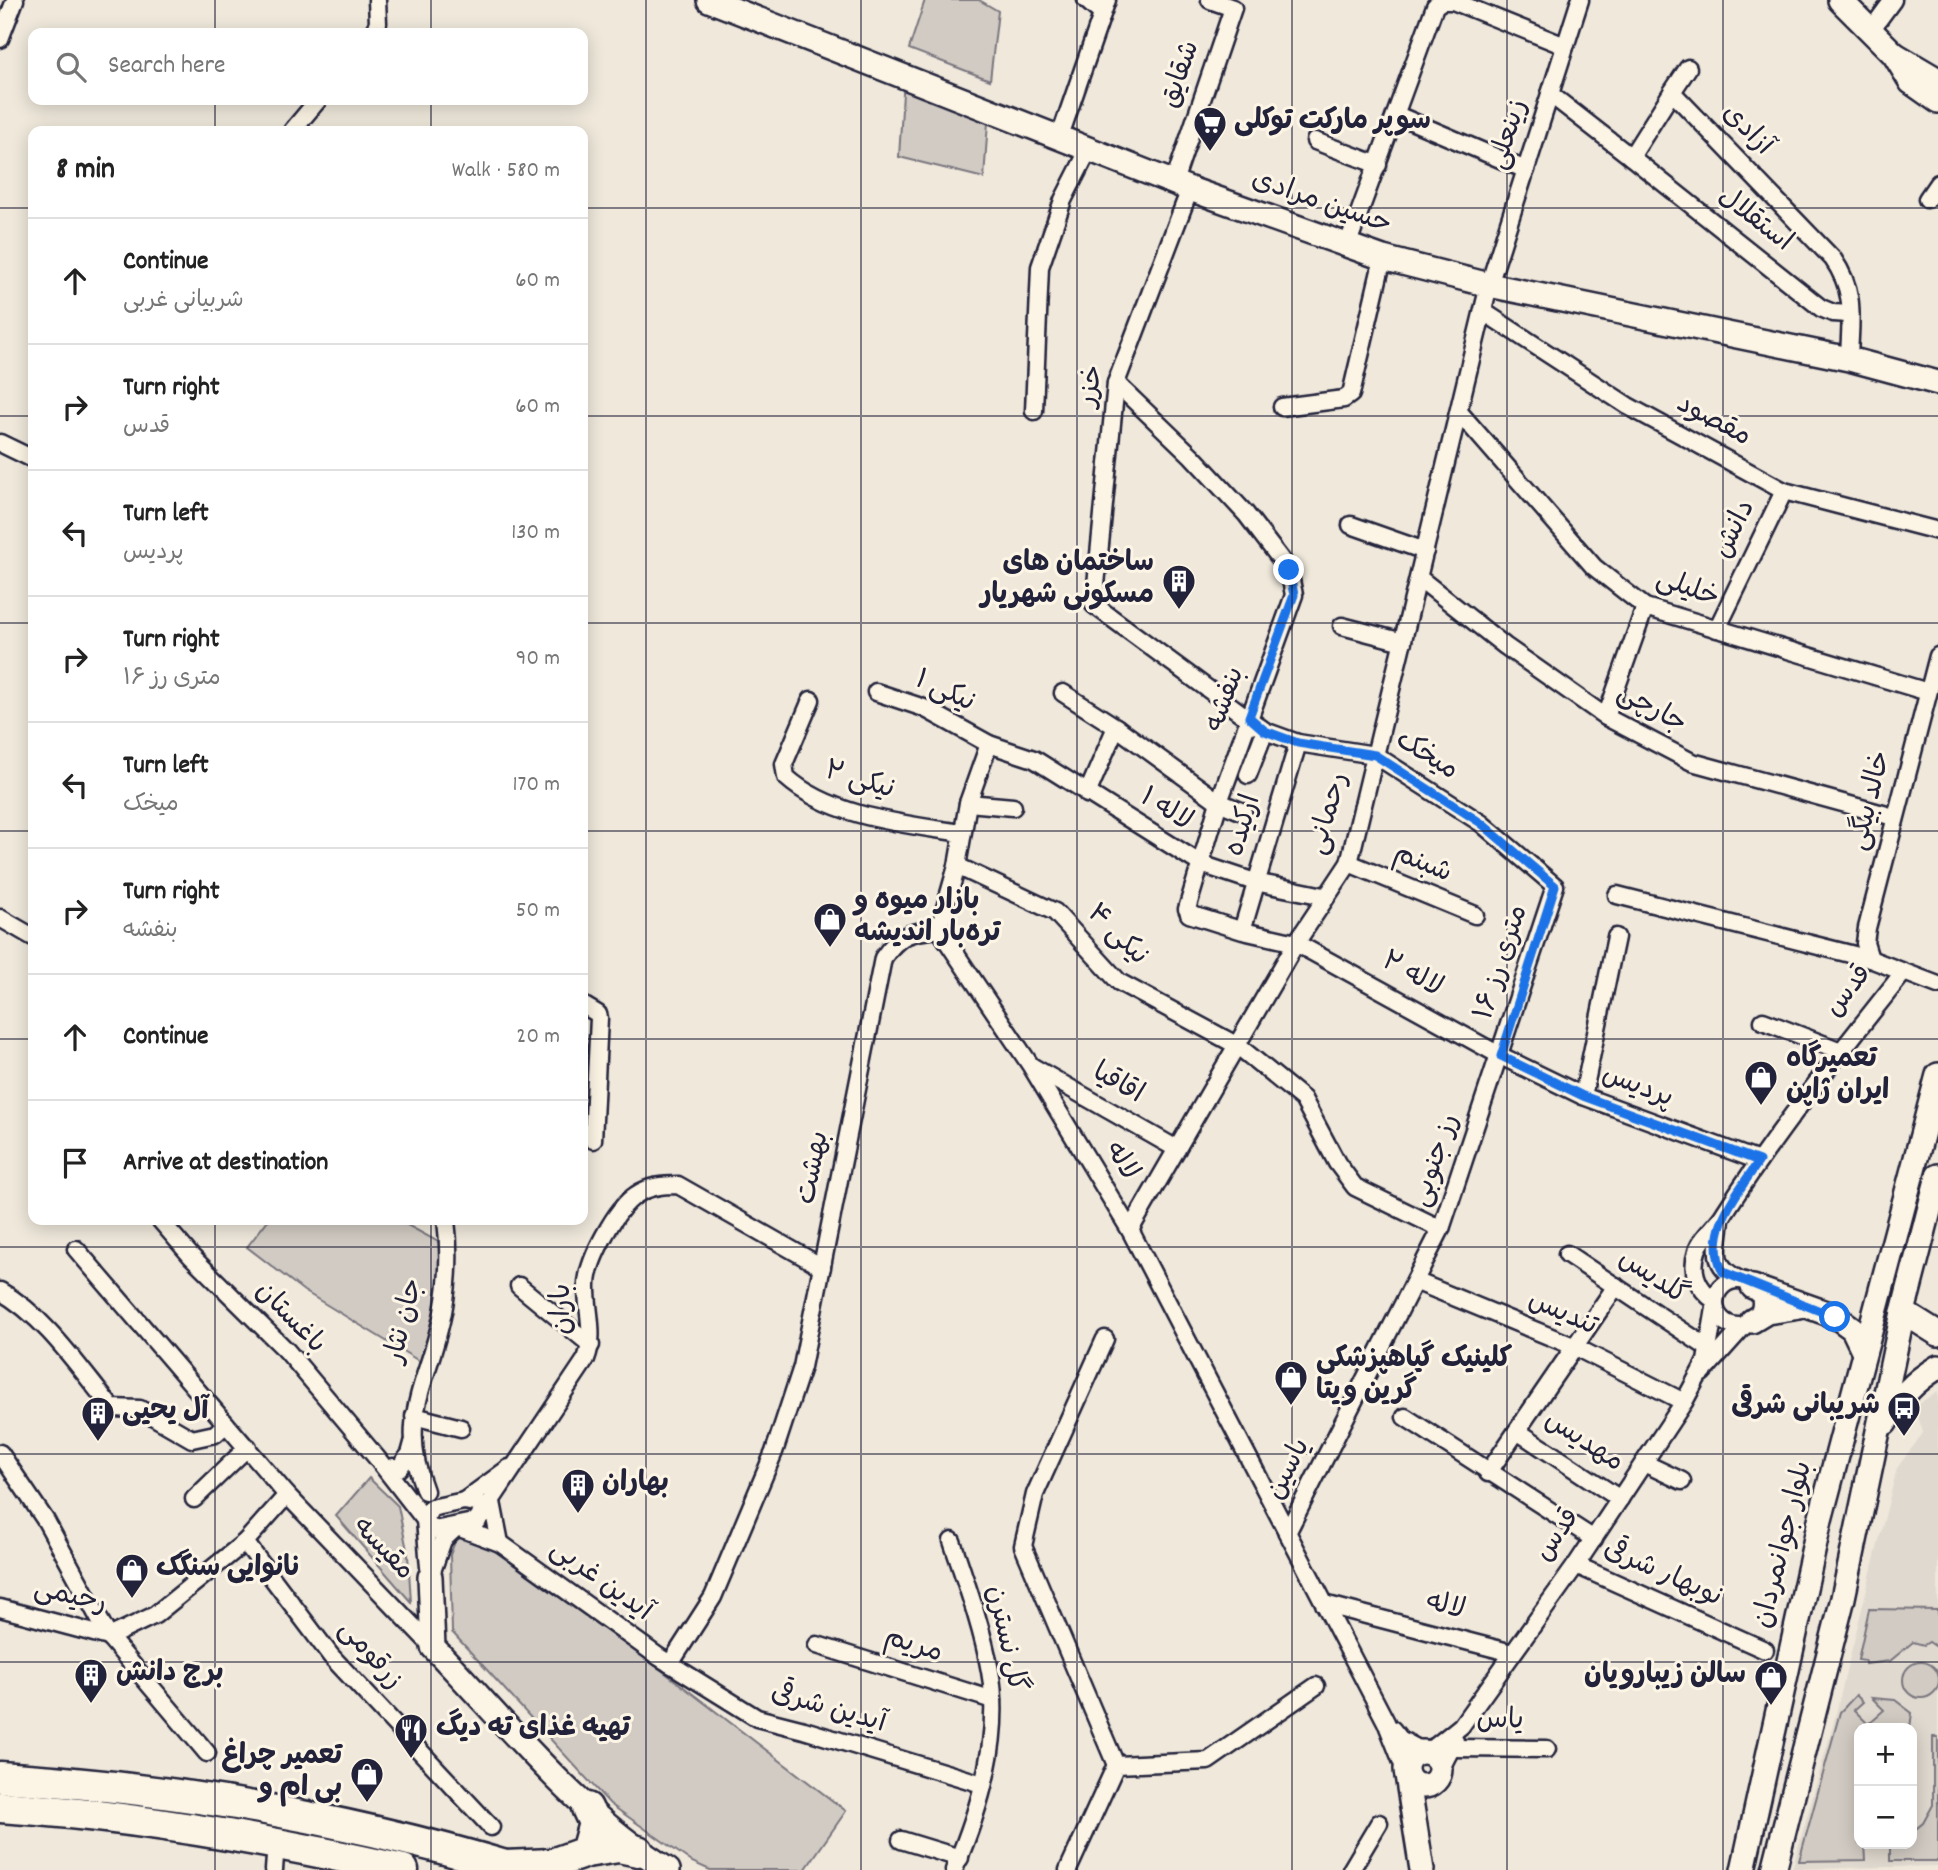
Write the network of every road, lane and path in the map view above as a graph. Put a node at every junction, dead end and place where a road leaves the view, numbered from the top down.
1 (15, 0) edge
2 (377, 0) edge
3 (1086, 0) edge
4 (1210, 0) edge
5 (1580, 0) edge
6 (1840, 0) edge
7 (1893, 0) edge
8 (720, 2) edge
9 (1104, 6) edge
10 (376, 28) edge
11 (1871, 30) junction
12 (0, 38) edge
13 (1565, 46) junction
14 (1894, 54) junction
15 (1688, 68) dead end
16 (1938, 80) edge
17 (1672, 92) junction
18 (1550, 94) junction
19 (1938, 101) edge
20 (314, 105) edge
21 (1397, 115) junction
22 (296, 126) edge
23 (1060, 136) junction
24 (1315, 141) dead end
25 (1090, 147) junction
26 (1631, 157) junction
27 (1378, 165) junction
28 (1526, 170) junction
29 (1938, 183) edge
30 (1182, 185) junction
31 (1927, 199) dead end
32 (1347, 246) junction
33 (1383, 258) junction
34 (1489, 285) junction
35 (1483, 312) junction
36 (1850, 314) junction
37 (1849, 359) junction
38 (1116, 383) junction
39 (1938, 383) edge
40 (1282, 407) dead end
41 (1034, 411) dead end
42 (1459, 412) junction
43 (0, 443) edge
44 (28, 457) edge
45 (1784, 491) junction
46 (1352, 525) dead end
47 (1938, 531) edge
48 (1425, 551) junction
49 (1419, 578) junction
50 (1094, 605) joint
51 (1644, 607) junction
52 (1342, 626) dead end
53 (1717, 629) junction
54 (1403, 642) junction
55 (1938, 656) edge
56 (876, 692) dead end
57 (1927, 692) junction
58 (1063, 693) dead end
59 (811, 700) dead end
60 (1249, 717) junction
61 (1606, 717) junction
62 (1116, 727) junction
63 (1265, 731) junction
64 (1298, 743) junction
65 (989, 744) junction
66 (1375, 755) junction
67 (1248, 775) dead end
68 (1087, 793) junction
69 (1219, 802) junction
70 (968, 803) junction
71 (1013, 807) dead end
72 (1243, 812) dead end
73 (1894, 817) junction
74 (961, 832) junction
75 (1349, 863) junction
76 (1201, 864) junction
77 (957, 866) junction
78 (1255, 882) junction
79 (1555, 886) joint
80 (1617, 895) dead end
81 (1324, 896) junction
82 (1188, 911) joint
83 (1475, 915) dead end
84 (0, 918) edge
85 (1244, 924) dead end
86 (939, 929) junction
87 (28, 934) edge
88 (1616, 937) dead end
89 (1296, 943) junction
90 (1870, 960) junction
91 (1903, 973) junction
92 (1938, 985) edge
93 (588, 1008) edge
94 (1763, 1021) dead end
95 (1238, 1046) junction
96 (1841, 1051) junction
97 (1501, 1056) junction
98 (1031, 1066) junction
99 (1938, 1075) edge
100 (589, 1077) edge
101 (1583, 1096) junction
102 (593, 1140) dead end
103 (1177, 1149) junction
104 (1759, 1161) junction
105 (1938, 1176) edge
106 (1721, 1220) junction
107 (164, 1225) edge
108 (447, 1225) edge
109 (1441, 1229) junction
110 (1130, 1230) junction
111 (76, 1249) dead end
112 (1567, 1254) dead end
113 (822, 1267) junction
114 (1415, 1281) junction
115 (1747, 1284) junction
116 (519, 1286) dead end
117 (1616, 1286) junction
118 (0, 1291) edge
119 (1880, 1298) junction
120 (1715, 1305) junction
121 (1807, 1306) junction
122 (1903, 1312) junction
123 (1835, 1317) junction
124 (1749, 1323) junction
125 (1938, 1334) edge
126 (1105, 1339) dead end
127 (591, 1345) junction
128 (1573, 1346) junction
129 (1708, 1348) junction
130 (1864, 1352) junction
131 (1938, 1367) edge
132 (1701, 1375) junction
133 (1684, 1402) junction
134 (414, 1416) junction
135 (1405, 1417) dead end
136 (226, 1423) junction
137 (461, 1428) dead end
138 (1517, 1431) junction
139 (414, 1437) junction
140 (1876, 1438) junction
141 (248, 1447) junction
142 (0, 1453) edge
143 (376, 1457) junction
144 (519, 1460) junction
145 (1644, 1463) junction
146 (393, 1467) junction
147 (1488, 1473) junction
148 (1682, 1481) dead end
149 (425, 1491) junction
150 (287, 1495) junction
151 (194, 1499) dead end
152 (1620, 1499) junction
153 (464, 1501) junction
154 (492, 1502) junction
155 (440, 1505) junction
156 (481, 1516) junction
157 (425, 1520) junction
158 (1820, 1520) junction
159 (457, 1527) junction
160 (1858, 1530) junction
161 (1287, 1533) junction
162 (1594, 1539) junction
163 (952, 1541) dead end
164 (245, 1542) junction
165 (500, 1543) junction
166 (1576, 1565) junction
167 (430, 1577) junction
168 (1803, 1594) junction
169 (1843, 1598) junction
170 (1324, 1604) junction
171 (0, 1608) edge
172 (109, 1637) junction
173 (817, 1645) dead end
174 (433, 1647) junction
175 (1765, 1650) dead end
176 (1512, 1653) junction
177 (670, 1664) junction
178 (1315, 1686) dead end
179 (993, 1700) junction
180 (1386, 1722) junction
181 (1461, 1726) junction
182 (1452, 1748) junction
183 (1547, 1749) dead end
184 (1423, 1752) junction
185 (207, 1753) dead end
186 (1116, 1765) junction
187 (1407, 1775) junction
188 (1437, 1775) junction
189 (0, 1777) edge
190 (982, 1784) junction
191 (0, 1807) edge
192 (587, 1808) junction
193 (1379, 1823) dead end
194 (491, 1827) dead end
195 (1418, 1827) junction
196 (901, 1840) dead end
197 (638, 1851) junction
198 (586, 1852) junction
199 (273, 1862) edge
200 (957, 1864) edge
201 (512, 1868) edge
202 (1072, 1869) edge
203 (403, 1870) edge
204 (668, 1870) edge
205 (1351, 1870) edge
206 (1422, 1870) edge
207 (1742, 1870) edge
208 (1774, 1870) edge

1 - 12 street
2 - 10 street
3 - 9 street
4 - 30 street, شقایق
5 - 13 street, زینعلی
6 - 11 main road
7 - 11 street
8 - 23 main road, حسین مرادی
9 - 23 street
11 - 14 main road
13 - 18 street, زینعلی
13 - 21 street
14 - 16 main road
14 - 19 main road
15 - 17 street
17 - 26 street
17 - 36 street, آزادی
18 - 26 street
18 - 28 street, زینعلی
20 - 22 street
21 - 27 street
21 - 28 street
23 - 25 main road, حسین مرادی
24 - 27 street
25 - 30 main road, حسین مرادی
25 - 41 street
26 - 36 street, استقلال
27 - 32 street
28 - 34 street, زینعلی
29 - 31 street
30 - 32 main road, حسین مرادی
30 - 38 street, خزر
32 - 33 main road, حسین مرادی
33 - 34 main road, حسین مرادی
33 - 40 street
34 - 35 street, رحمانی
34 - 37 main road, حسین مرادی
35 - 42 street, رحمانی
35 - 45 street, مقصود
36 - 37 street, آزادی
37 - 39 main road, حسین مرادی
38 - 50 street, خزر
38 - 60 street, بنفشه
42 - 48 street, رحمانی
42 - 51 street, خلیلی
43 - 44 street
45 - 47 street, مقصود
45 - 53 street, دانش
46 - 48 street
48 - 49 street, رحمانی
49 - 54 street, رحمانی
49 - 61 street, جارچی
50 - 60 street, میخک
51 - 53 street, خلیلی
51 - 61 street
52 - 54 street
53 - 57 street, خلیلی
54 - 66 street, رحمانی
55 - 57 street, خالد بیگی
56 - 65 street, نیکی ۱
57 - 73 street, خالد بیگی
58 - 62 street
59 - 74 street, نیکی ۲
60 - 63 street, میخک
60 - 69 street, بنفشه
61 - 73 street, جارچی
62 - 68 street
62 - 69 street
63 - 64 street, میخک
63 - 67 street
64 - 66 street, میخک
64 - 78 street, ارکیده
65 - 68 street, لاله ۱
65 - 70 street
66 - 75 street, رحمانی
66 - 79 street, میخک
68 - 76 street, لاله ۱
69 - 72 street
69 - 76 street, بنفشه
70 - 71 street
70 - 74 street
73 - 90 street, خالد بیگی
74 - 77 street
75 - 81 street, رحمانی
75 - 83 street, شبنم
76 - 78 street, لاله ۱
76 - 82 street, بنفشه
77 - 86 street
77 - 95 street, نیکی ۴
78 - 81 street, لاله ۱
78 - 85 street, ارکیده
79 - 97 street, ۱۶ متری رز
80 - 90 street, قدس
81 - 89 street, رحمانی
82 - 89 street, لاله ۲
84 - 87 street
86 - 98 street, لاله
86 - 113 street, بهشت
88 - 101 street
89 - 95 street, رحمانی
89 - 97 street, لاله ۲
90 - 91 street, قدس
91 - 92 street, قدس
91 - 96 street, قدس
93 - 100 street
94 - 96 street
95 - 103 street, رحمانی
95 - 109 street, نیکی ۴
96 - 104 street, قدس
97 - 101 street, پردیس
97 - 109 street, رز جنوبی
98 - 103 street, اقاقیا
98 - 110 street, لاله
99 - 119 main road, بلوار جوانمردان
100 - 102 street
101 - 104 street, پردیس
103 - 110 street, رحمانی
104 - 106 street, قدس
105 - 122 main road
106 - 115 street, قدس
106 - 120 street, قدس
107 - 143 street, باغستان
108 - 134 street, جان نثار
109 - 114 street, رز جنوبی
110 - 161 street, لاله
111 - 136 street, مقیسه
112 - 117 street, گلدیس
113 - 127 street, باران
113 - 177 street, بهشت
114 - 128 street, تندیس
114 - 161 street, یاسین
115 - 120 street
115 - 121 main road
115 - 124 street
116 - 127 street
117 - 128 street
117 - 129 street, گلدیس
118 - 136 street
119 - 123 main road
119 - 130 main road, بلوار جوانمردان
120 - 124 street
120 - 129 street, قدس
121 - 123 main road
121 - 124 main road
122 - 125 main road
122 - 140 main road
123 - 130 main road
124 - 132 street, قدس
126 - 186 street
127 - 144 street, باران
128 - 133 street, تندیس
128 - 138 street
129 - 132 street, قدس
130 - 158 main road, بلوار جوانمردان
131 - 140 main road
132 - 133 street, قدس
133 - 145 street, قدس
134 - 137 street
134 - 139 street, جان نثار
135 - 147 street
136 - 141 street, مقیسه
138 - 147 street
138 - 152 street, مهدیس
139 - 146 street
139 - 149 street, جان نثار
140 - 160 main road
141 - 150 street, مقیسه
141 - 151 street
142 - 172 street
143 - 146 street
143 - 157 street, باغستان
144 - 153 street
144 - 154 street, باران
145 - 148 street
145 - 152 street, قدس
146 - 149 street
147 - 162 street
149 - 155 street
150 - 164 street, رحیمی
150 - 174 street, مقیسه
152 - 162 street, قدس
153 - 155 street
153 - 156 street
154 - 156 street, باران
154 - 165 street
155 - 157 street
156 - 159 street
157 - 159 street, آیدین غربی
157 - 167 street
158 - 160 main road
158 - 168 main road, بلوار جوانمردان
159 - 165 street, آیدین غربی
159 - 167 street
160 - 169 main road
161 - 170 street, لاله
162 - 166 street, قدس
163 - 179 street, گل نسترن
164 - 172 street, رحیمی
164 - 194 street, زرقومی
165 - 177 street, آیدین غربی
166 - 175 street, نوبهار شرقی
166 - 176 street, قدس
167 - 174 main road
168 - 169 main road
168 - 207 main road, بلوار جوانمردان
169 - 208 main road
170 - 176 street, لاله
170 - 180 street, لاله
171 - 172 street, رحیمی
172 - 185 street
173 - 179 street, مریم
174 - 192 main road, مقیسه
176 - 181 street, قدس
177 - 190 street, آیدین شرقی
178 - 186 street
179 - 190 street, گل نسترن
180 - 184 street
180 - 187 street, لاله
181 - 182 street, قدس
181 - 184 street, قدس
182 - 183 street, یاس
182 - 188 street, قدس
184 - 187 main road
184 - 188 main road
186 - 202 street
187 - 188 main road
187 - 195 main road
188 - 195 main road
189 - 201 highway
190 - 200 street, گل نسترن
191 - 199 highway
192 - 197 main road, مقیسه
192 - 198 highway
193 - 205 street
195 - 206 main road
196 - 200 street
197 - 198 highway
197 - 204 main road, مقیسه
198 - 201 highway
199 - 203 highway

